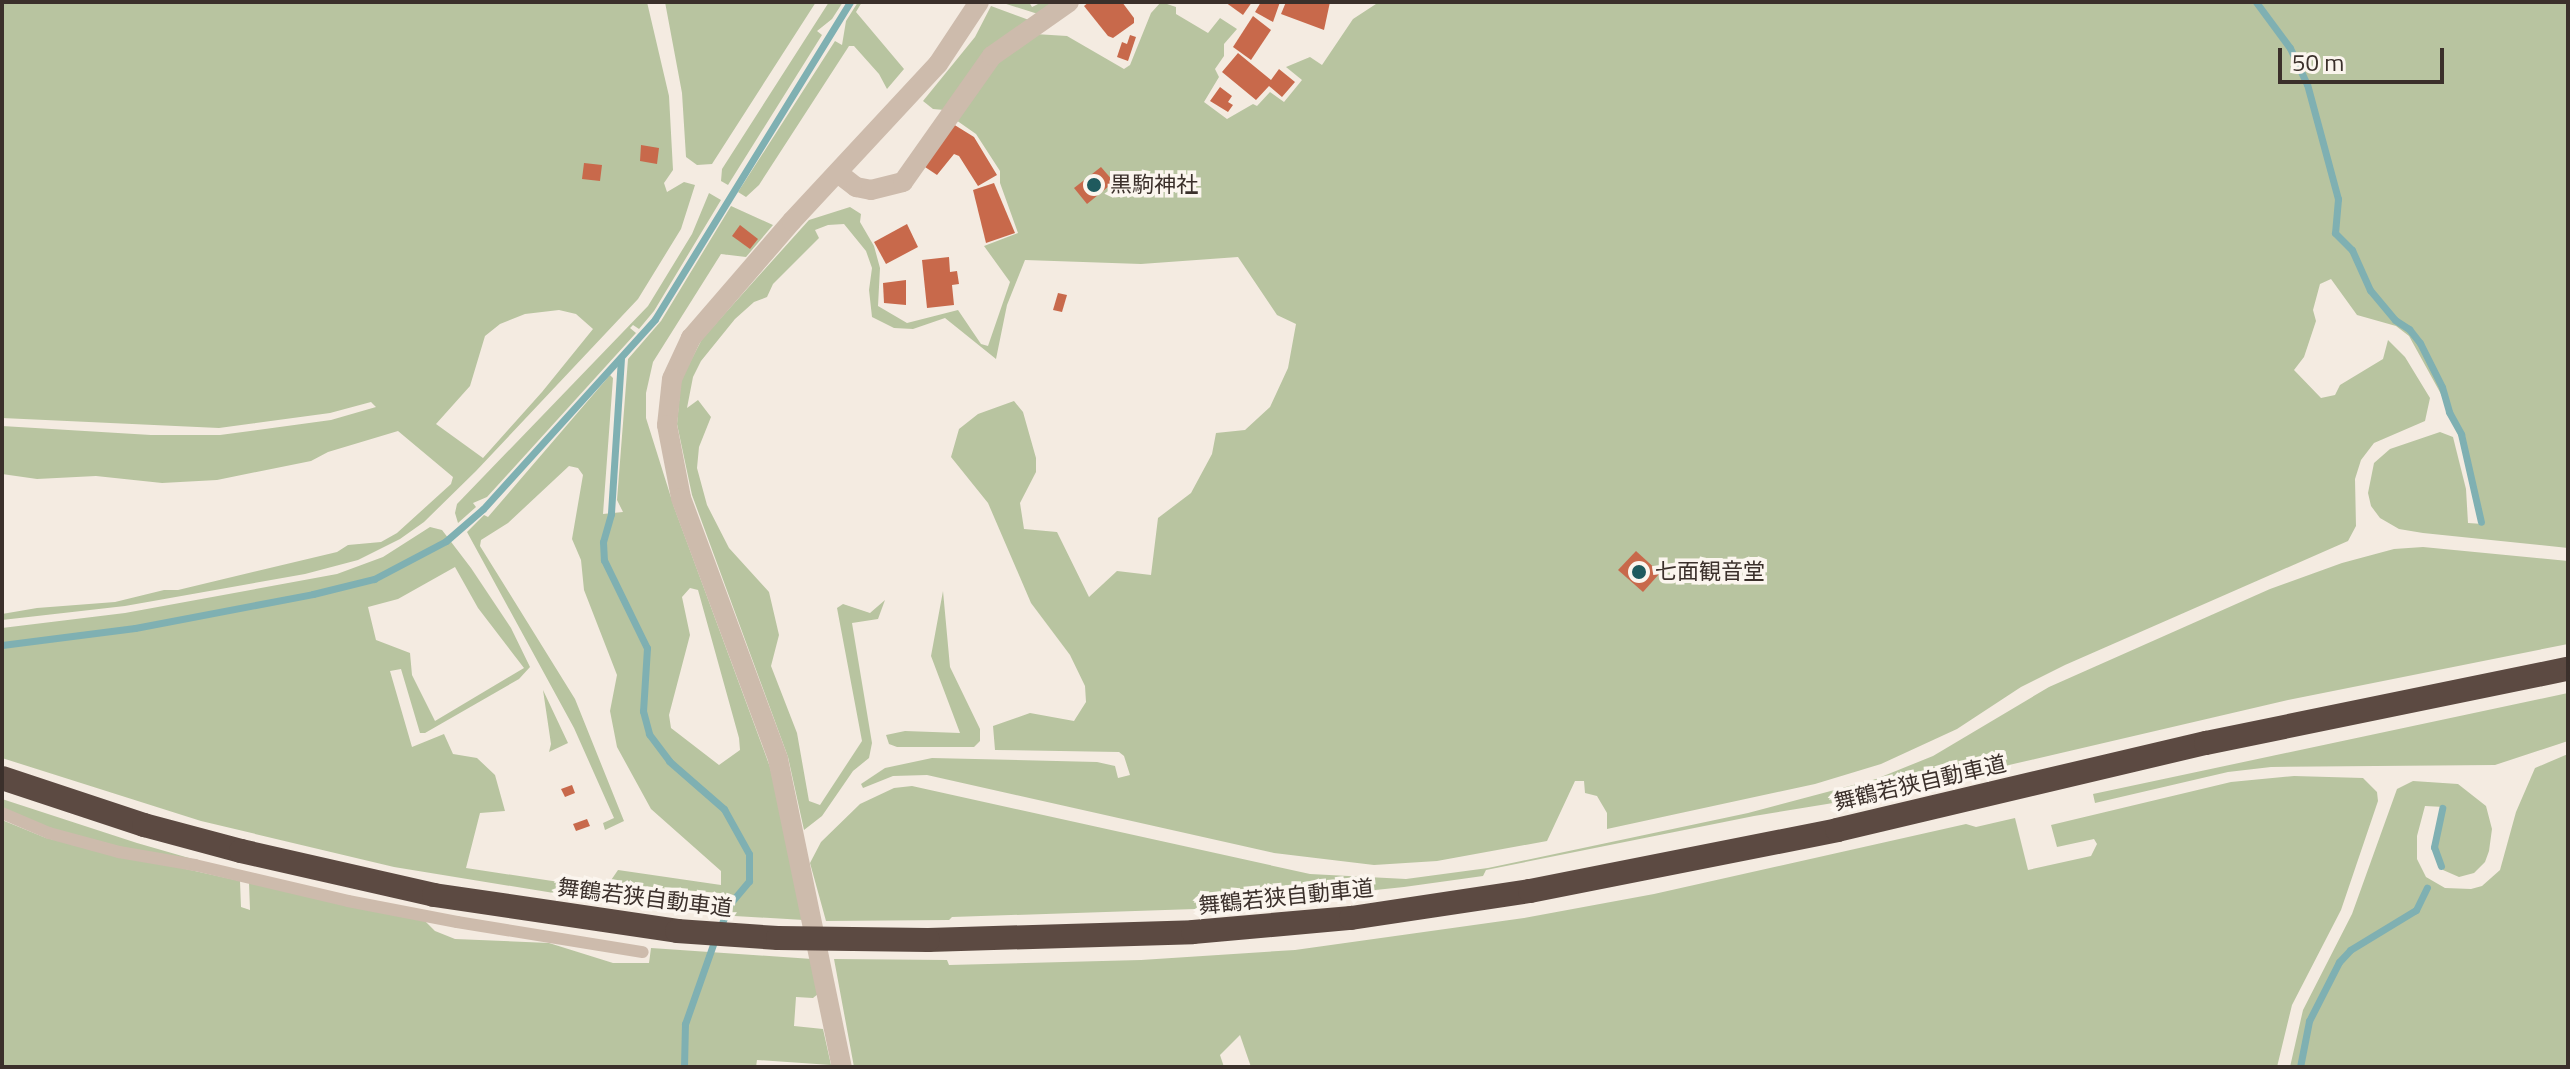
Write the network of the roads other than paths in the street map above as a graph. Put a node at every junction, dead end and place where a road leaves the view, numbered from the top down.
1 (979, 2) edge
2 (1069, 2) edge
3 (838, 173) junction
4 (2568, 669) edge
5 (2, 778) edge
6 (2, 813) edge
7 (643, 952) dead end
8 (842, 1067) edge

1 - 3 street
2 - 3 street
3 - 8 street
4 - 5 highway, 舞鶴若狭自動車道, bridge
6 - 7 lane

